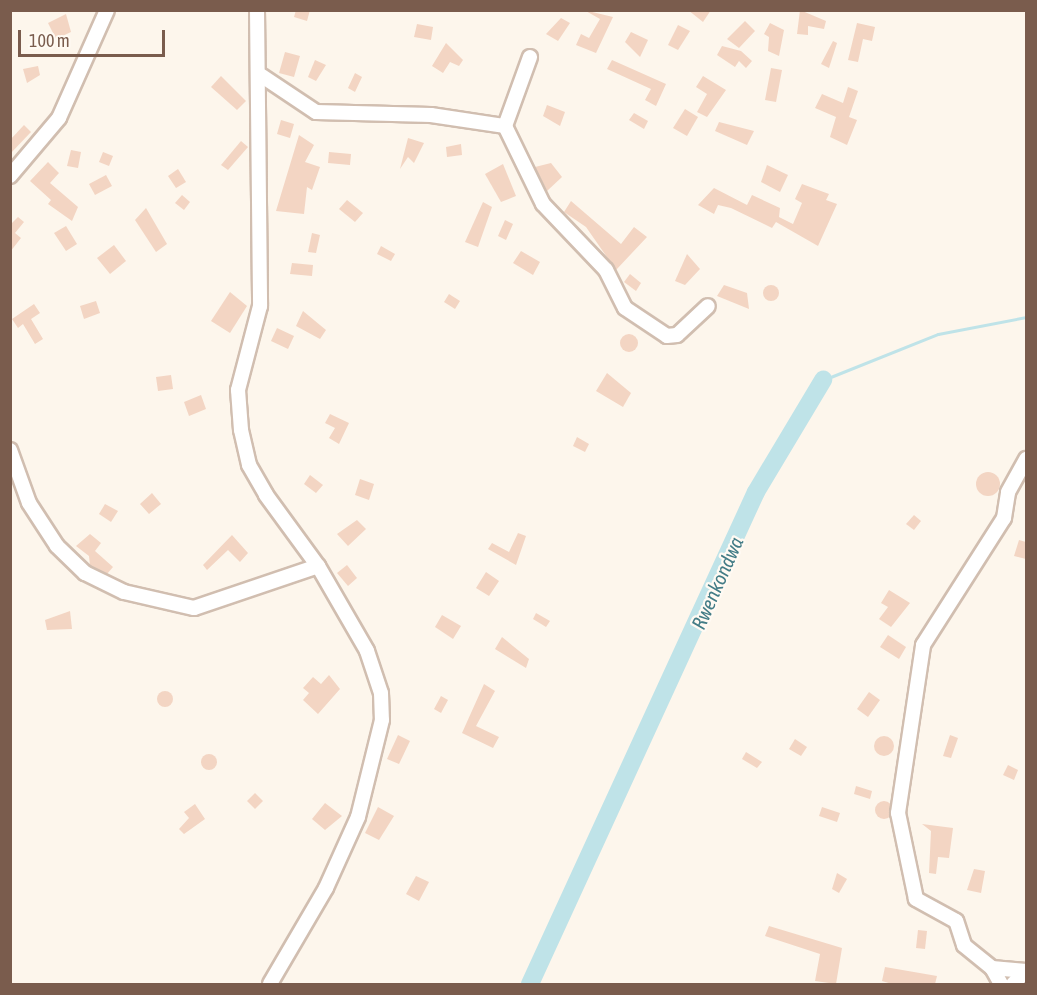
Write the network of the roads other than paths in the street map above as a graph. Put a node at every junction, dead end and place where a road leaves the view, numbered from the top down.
1 (107, 10) edge
2 (257, 10) edge
3 (530, 57) dead end
4 (262, 76) junction
5 (505, 126) junction
6 (10, 176) edge
7 (708, 306) dead end
8 (10, 450) edge
9 (1026, 459) edge
10 (318, 566) junction
11 (992, 968) junction
12 (1026, 971) edge
13 (270, 984) edge
14 (1001, 984) edge
15 (1013, 984) edge

1 - 6 street
2 - 4 street
3 - 5 street
4 - 5 street
4 - 10 street
5 - 7 street
8 - 10 street
9 - 11 street
10 - 13 street
11 - 12 street
11 - 14 street
12 - 15 street

